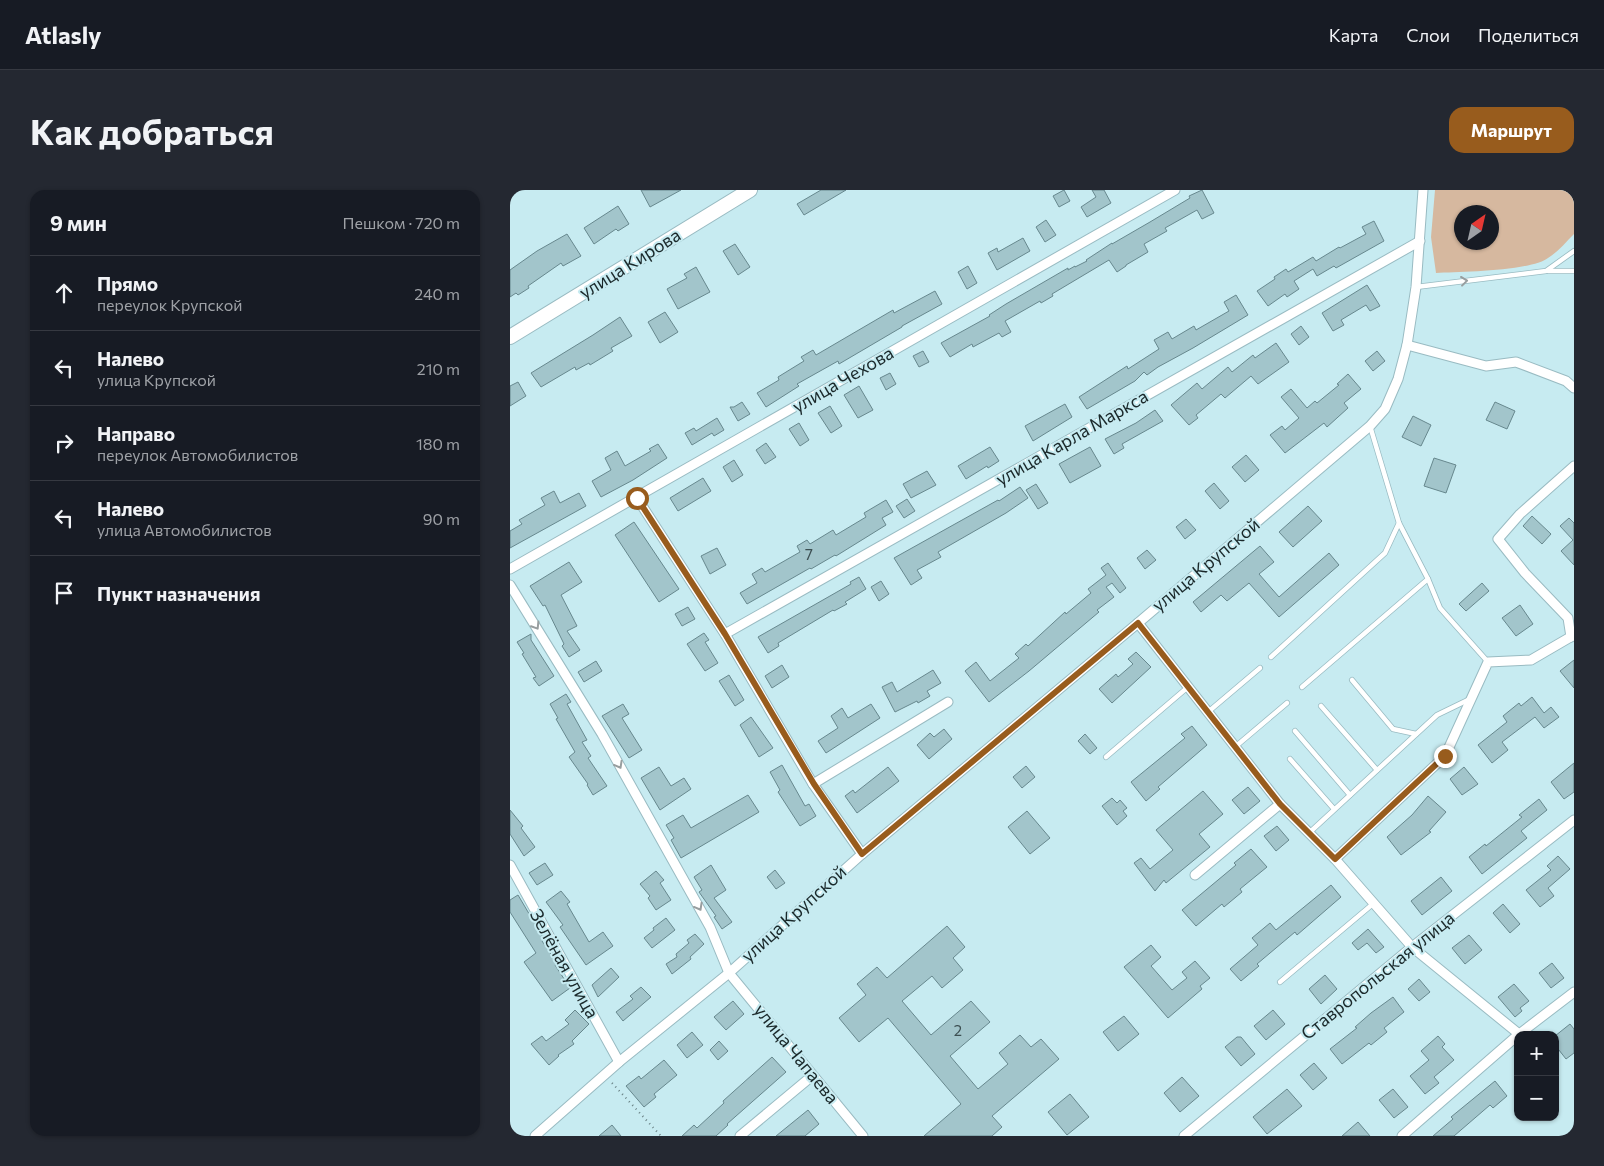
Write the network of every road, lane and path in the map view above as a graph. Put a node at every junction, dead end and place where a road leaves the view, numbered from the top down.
1 (750, 190) edge
2 (1175, 190) edge
3 (1423, 190) edge
4 (1420, 241) junction
5 (1574, 251) edge
6 (1546, 271) junction
7 (1574, 271) edge
8 (1416, 287) junction
9 (510, 337) edge
10 (1406, 345) junction
11 (1574, 388) edge
12 (1370, 426) junction
13 (1574, 466) edge
14 (637, 498) junction
15 (1399, 523) junction
16 (510, 569) edge
17 (1428, 579) junction
18 (510, 585) edge
19 (1138, 623) junction
20 (725, 634) junction
21 (1573, 636) edge
22 (1272, 657) dead end
23 (1488, 662) junction
24 (1260, 668) dead end
25 (1352, 680) dead end
26 (1188, 687) junction
27 (1302, 687) dead end
28 (1471, 698) junction
29 (948, 702) dead end
30 (1287, 703) dead end
31 (1321, 706) dead end
32 (1208, 712) junction
33 (1295, 731) dead end
34 (1416, 734) junction
35 (1235, 747) junction
36 (1106, 756) dead end
37 (1290, 759) dead end
38 (1377, 770) junction
39 (814, 784) junction
40 (1350, 795) junction
41 (1280, 804) junction
42 (1334, 810) junction
43 (1574, 820) edge
44 (1309, 833) junction
45 (862, 854) junction
46 (1335, 859) junction
47 (510, 865) edge
48 (1195, 875) dead end
49 (1374, 903) junction
50 (1412, 947) junction
51 (729, 973) junction
52 (1280, 982) dead end
53 (1574, 992) edge
54 (1523, 1031) edge
55 (1514, 1032) edge
56 (1514, 1038) edge
57 (619, 1062) junction
58 (605, 1075) junction
59 (812, 1076) junction
60 (535, 1136) edge
61 (661, 1136) edge
62 (740, 1136) edge
63 (863, 1136) edge
64 (1184, 1136) edge
65 (1402, 1136) edge

1 - 9 main road, улица Кирова
2 - 14 street, улица Чехова
3 - 4 street, улица Крупской
4 - 8 street, улица Крупской
4 - 20 street, улица Карла Маркса
5 - 6 lane
6 - 7 lane
8 -> 6 lane
8 - 10 street, улица Крупской
10 - 11 street
10 - 12 street, улица Крупской
12 - 15 lane
12 - 19 street, улица Крупской
13 - 21 street
14 - 16 street, улица Чехова
14 - 20 street
15 - 17 lane
15 - 22 lane
17 - 23 lane
17 - 27 lane
18 -> 51 street, улица Чапаева
19 - 26 street
19 - 45 street, улица Крупской
20 - 39 street
21 - 23 street
23 - 28 street
24 - 32 lane
25 - 34 lane
26 - 32 street
26 - 36 lane
28 - 34 lane
28 - 46 street
29 - 39 street
30 - 35 lane
31 - 38 lane
32 - 35 street
33 - 40 lane
34 - 38 lane
35 - 41 street
37 - 42 lane
38 - 40 lane
39 - 45 street
40 - 42 lane
41 - 44 street
41 - 48 street
42 - 44 lane
43 - 50 street, Ставропольская улица
44 - 46 street
45 - 51 street, улица Крупской
46 - 49 street
47 - 57 street, Зелёная улица
49 - 50 street
49 - 52 lane
50 - 55 street
50 - 64 street, Ставропольская улица
51 - 57 street, улица Крупской
51 - 59 street, улица Чапаева
53 - 54 street
56 - 65 street
57 - 58 street, улица Крупской
58 - 60 street, улица Крупской
58 - 61 path
59 - 62 street
59 - 63 street, улица Чапаева

